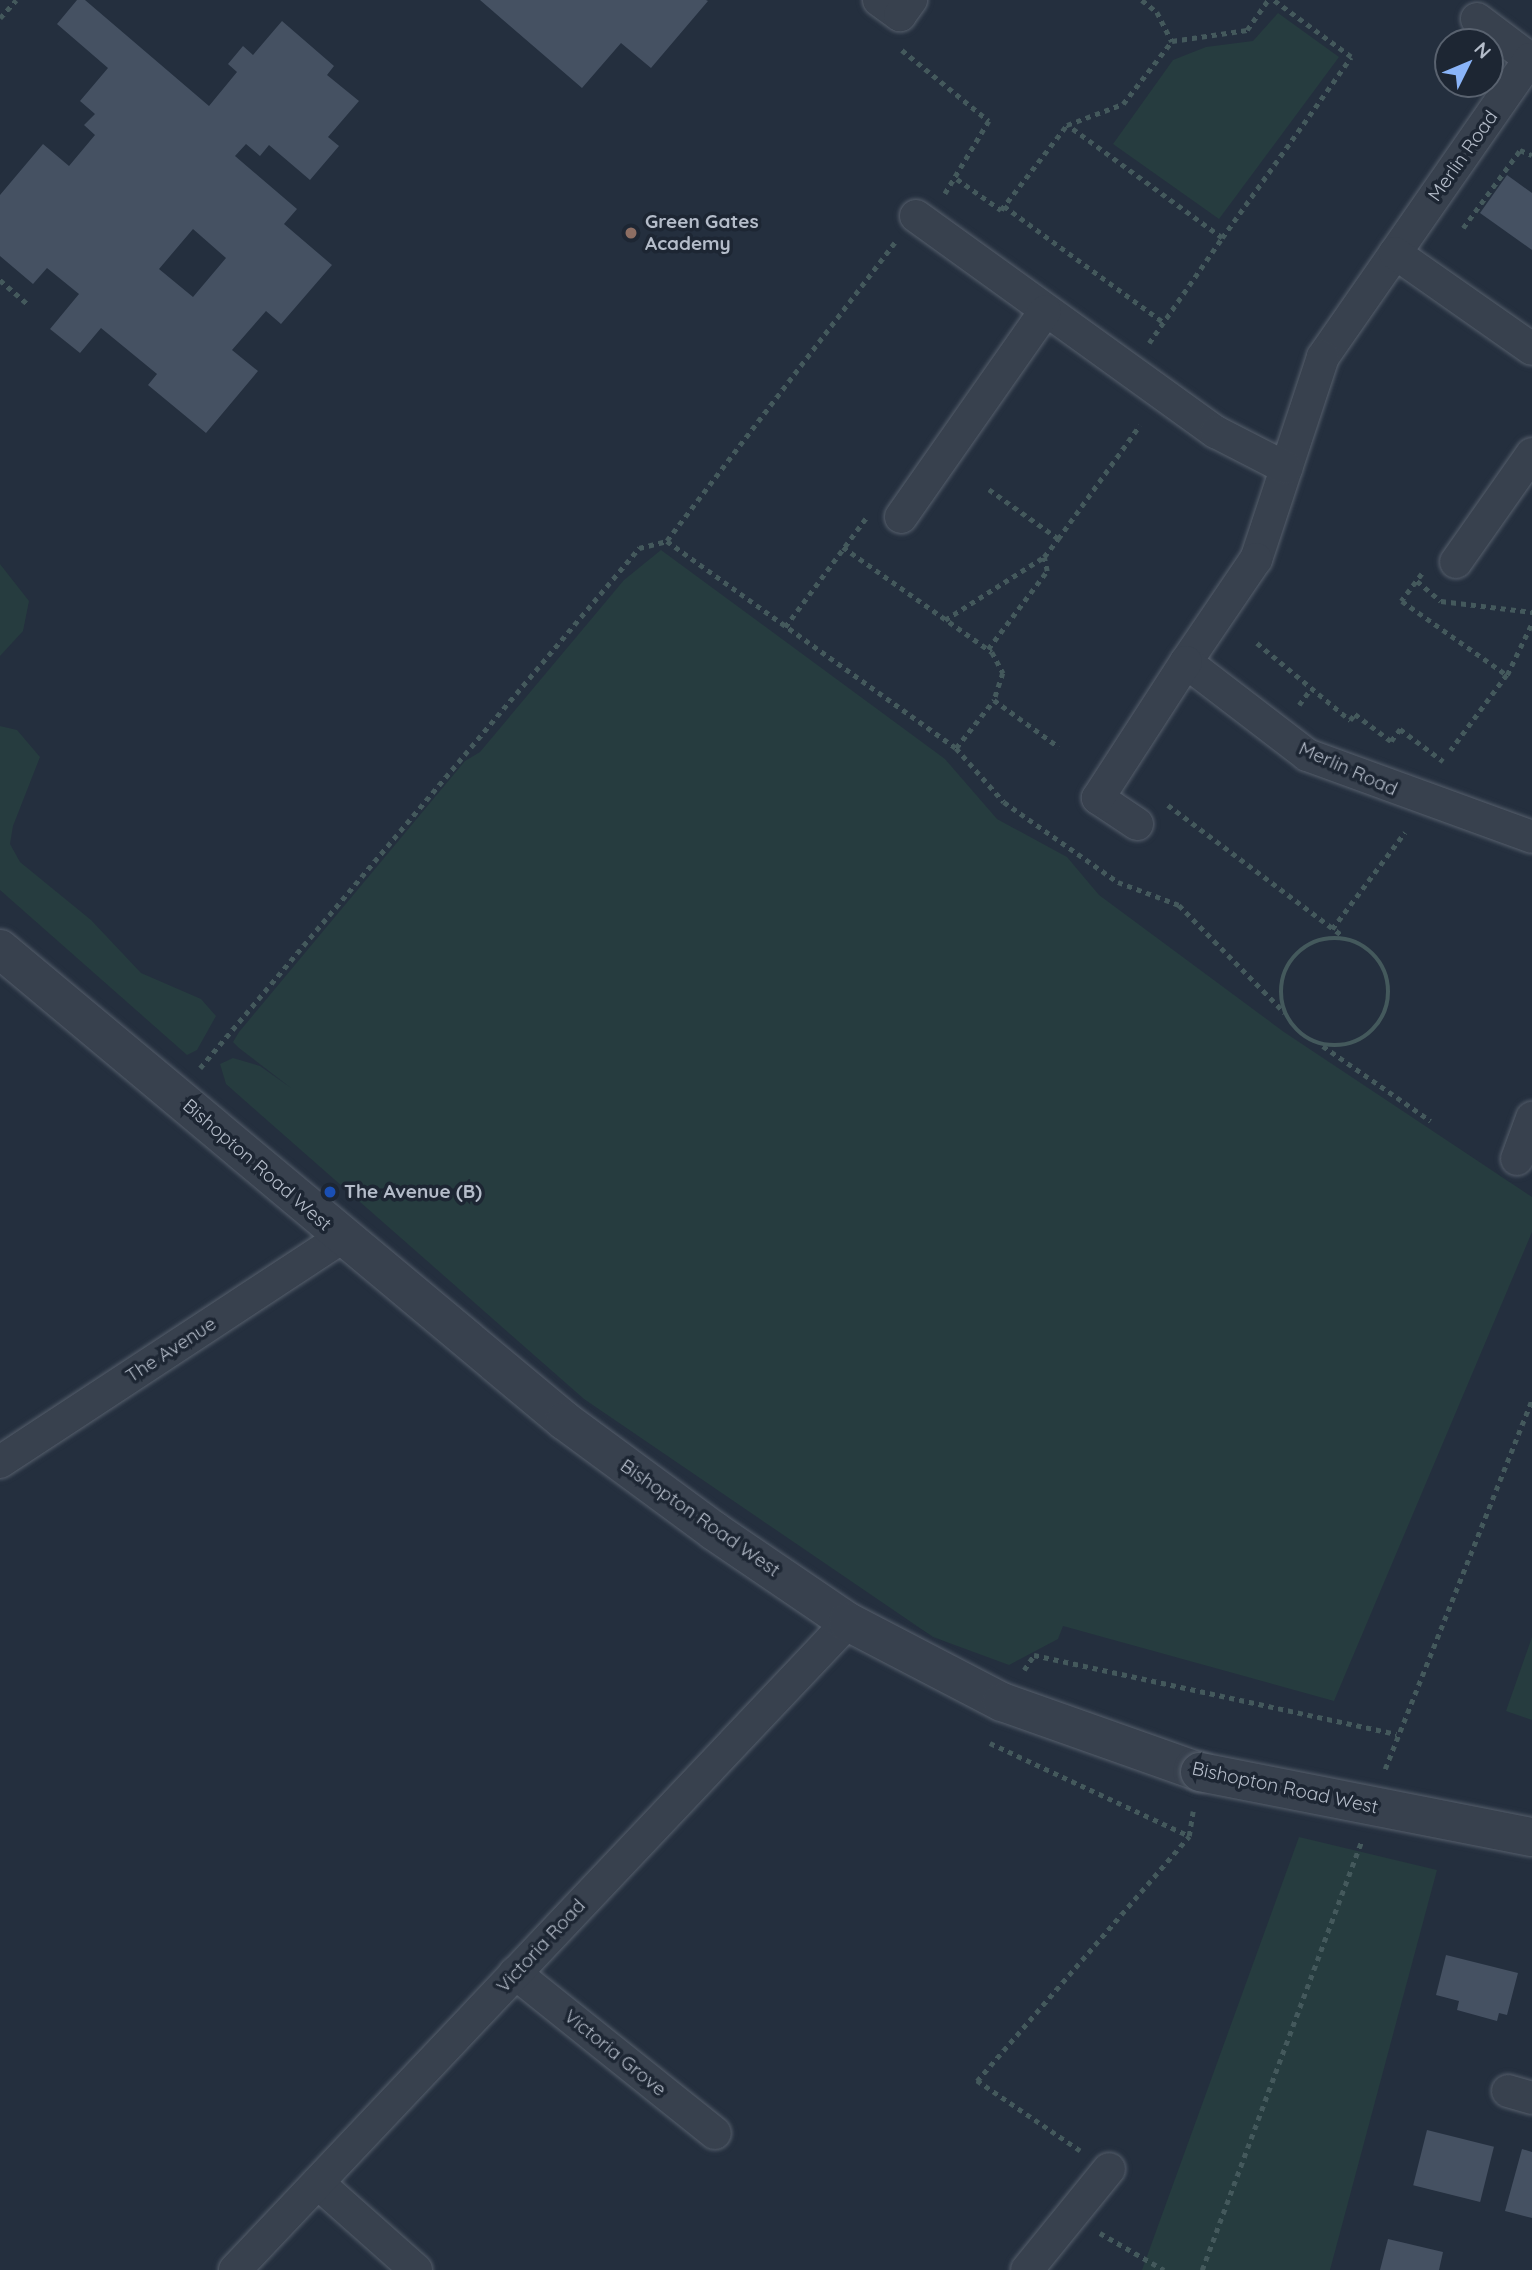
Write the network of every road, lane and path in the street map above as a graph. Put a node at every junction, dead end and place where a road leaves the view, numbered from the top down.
1 (16, 0) edge
2 (1142, 0) edge
3 (1270, 0) edge
4 (897, 5) edge
5 (0, 18) edge
6 (1477, 19) dead end
7 (1172, 41) junction
8 (1531, 60) edge
9 (1067, 125) junction
10 (1532, 155) edge
11 (957, 178) junction
12 (1004, 206) junction
13 (916, 216) junction
14 (1463, 228) dead end
15 (1222, 238) junction
16 (1395, 253) junction
17 (0, 280) edge
18 (29, 305) dead end
19 (1045, 311) junction
20 (1163, 322) junction
21 (1532, 349) edge
22 (1131, 370) junction
23 (1140, 425) dead end
24 (1532, 454) edge
25 (1286, 468) junction
26 (989, 490) dead end
27 (901, 517) joint
28 (1058, 539) junction
29 (667, 541) junction
30 (843, 547) junction
31 (1044, 557) junction
32 (1443, 563) joint
33 (1417, 581) junction
34 (1532, 612) edge
35 (945, 620) junction
36 (1532, 624) edge
37 (785, 627) junction
38 (1257, 643) dead end
39 (988, 649) junction
40 (1186, 662) junction
41 (1507, 675) junction
42 (994, 700) junction
43 (1059, 747) dead end
44 (956, 748) junction
45 (1451, 750) dead end
46 (1443, 761) dead end
47 (1137, 824) joint
48 (1405, 832) dead end
49 (1532, 837) edge
50 (1332, 929) junction
51 (1346, 939) junction
52 (0, 949) edge
53 (1285, 1013) junction
54 (1320, 1044) junction
55 (176, 1096) junction
56 (1532, 1118) edge
57 (1431, 1121) dead end
58 (1517, 1159) dead end
59 (341, 1238) junction
60 (1532, 1399) edge
61 (0, 1462) edge
62 (848, 1622) junction
63 (1002, 1702) junction
64 (1397, 1734) junction
65 (975, 1736) dead end
66 (1392, 1747) dead end
67 (1197, 1786) junction
68 (1189, 1836) junction
69 (1532, 1837) edge
70 (1356, 1859) dead end
71 (515, 1973) junction
72 (715, 2133) dead end
73 (1109, 2169) joint
74 (318, 2183) junction
75 (1131, 2249) dead end
76 (234, 2270) edge
77 (416, 2270) edge
78 (1027, 2270) edge
79 (1164, 2270) edge
80 (1202, 2270) edge

1 - 5 path
2 - 7 path
3 - 7 path
3 - 15 path
4 - 11 path
6 - 8 street, Merlin Road
7 - 9 path
8 - 16 street, Merlin Road
9 - 12 path
9 - 15 path
10 - 14 path
11 - 12 path
11 - 13 path
12 - 20 path
13 - 19 street
13 - 29 path
15 - 20 path
16 - 21 street
16 - 25 street, Merlin Road
17 - 18 path
19 - 22 street
19 - 27 street
20 - 22 path
22 - 25 street
23 - 28 path
24 - 32 street
25 - 40 street, Merlin Road
26 - 28 path
27 - 30 path
28 - 31 path
29 - 37 path
29 - 55 path
30 - 35 path
30 - 37 path
31 - 35 path
31 - 39 path
32 - 33 path
33 - 34 path
33 - 41 path
35 - 39 path
36 - 41 path
37 - 44 path
38 - 46 path
39 - 42 path
40 - 47 street, Merlin Road
40 - 49 street, Merlin Road
41 - 45 path
42 - 43 path
42 - 44 path
44 - 53 path
47 - 50 path
48 - 50 path
50 - 51 path
51 - 53 path
51 - 54 path
52 - 55 street, Bishopton Road West
53 - 54 path
54 - 57 path
55 - 59 street, Bishopton Road West
56 - 58 street
59 - 61 street, The Avenue
59 - 62 street, Bishopton Road West
60 - 64 path
62 - 63 street, Bishopton Road West
62 - 71 street, Victoria Road
63 - 64 path
63 - 67 street, Bishopton Road West
64 - 66 path
65 - 68 path
67 - 68 path
67 - 69 street, Bishopton Road West, bridge
68 - 73 path
70 - 80 path
71 - 72 street, Victoria Grove
71 - 74 street, Victoria Road
73 - 78 street
74 - 76 street, Victoria Road
74 - 77 street
75 - 79 path

